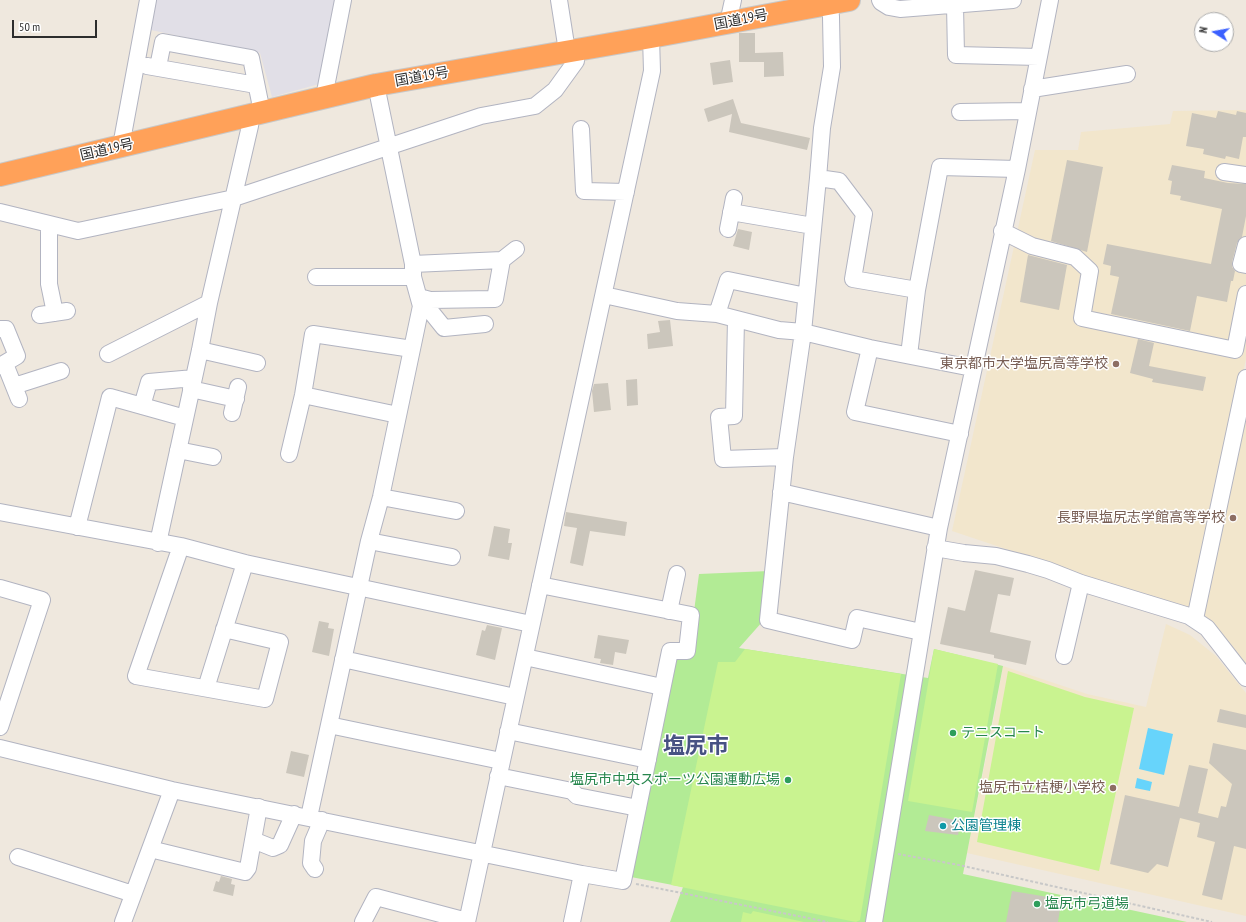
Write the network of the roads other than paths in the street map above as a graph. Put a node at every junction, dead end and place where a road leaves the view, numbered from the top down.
1 (148, 0) edge
2 (343, 0) edge
3 (559, 0) edge
4 (732, 0) edge
5 (880, 0) edge
6 (1013, 0) edge
7 (1050, 0) edge
8 (839, 2) edge
9 (955, 5) junction
10 (728, 23) junction
11 (651, 37) junction
12 (572, 50) junction
13 (1039, 57) junction
14 (136, 64) junction
15 (158, 67) junction
16 (1127, 74) dead end
17 (256, 85) junction
18 (376, 86) junction
19 (1032, 89) junction
20 (324, 98) junction
21 (1028, 111) junction
22 (960, 112) dead end
23 (256, 113) junction
24 (581, 129) dead end
25 (122, 146) junction
26 (389, 146) junction
27 (1016, 169) junction
28 (1224, 172) dead end
29 (0, 174) edge
30 (1246, 176) edge
31 (818, 178) junction
32 (626, 192) junction
33 (234, 198) junction
34 (0, 212) edge
35 (49, 224) junction
36 (813, 226) junction
37 (728, 229) dead end
38 (1002, 232) junction
39 (1246, 245) edge
40 (516, 249) dead end
41 (502, 260) junction
42 (1246, 265) edge
43 (413, 270) junction
44 (316, 276) dead end
45 (917, 290) junction
46 (1246, 294) edge
47 (604, 295) junction
48 (806, 296) junction
49 (419, 297) junction
50 (209, 303) junction
51 (54, 313) dead end
52 (717, 314) junction
53 (736, 319) junction
54 (485, 324) dead end
55 (0, 329) edge
56 (802, 332) junction
57 (113, 346) dead end
58 (870, 348) junction
59 (412, 349) junction
60 (200, 350) junction
61 (909, 355) junction
62 (258, 362) dead end
63 (2, 365) edge
64 (972, 368) junction
65 (61, 371) dead end
66 (192, 383) junction
67 (1245, 384) edge
68 (303, 394) junction
69 (235, 399) dead end
70 (142, 406) junction
71 (398, 415) junction
72 (185, 418) junction
73 (960, 434) junction
74 (178, 450) junction
75 (289, 454) dead end
76 (213, 457) dead end
77 (785, 457) junction
78 (781, 492) junction
79 (381, 497) junction
80 (456, 511) dead end
81 (0, 512) edge
82 (77, 527) junction
83 (939, 528) junction
84 (369, 541) junction
85 (158, 543) junction
86 (180, 546) junction
87 (935, 548) junction
88 (452, 557) dead end
89 (245, 563) junction
90 (677, 574) dead end
91 (1081, 583) junction
92 (540, 585) junction
93 (358, 587) junction
94 (0, 588) edge
95 (669, 611) junction
96 (1195, 619) junction
97 (531, 624) junction
98 (224, 629) junction
99 (921, 632) junction
100 (1064, 656) dead end
101 (525, 657) junction
102 (343, 659) junction
103 (1246, 678) edge
104 (662, 687) junction
105 (6, 688) edge
106 (206, 688) junction
107 (515, 697) junction
108 (329, 725) junction
109 (0, 727) edge
110 (508, 731) junction
111 (0, 748) edge
112 (648, 760) junction
113 (500, 768) junction
114 (172, 790) junction
115 (259, 807) junction
116 (638, 808) junction
117 (308, 817) junction
118 (253, 840) junction
119 (150, 849) junction
120 (482, 854) junction
121 (18, 857) dead end
122 (315, 869) dead end
123 (582, 874) junction
124 (133, 894) junction
125 (123, 922) edge
126 (363, 922) edge
127 (467, 922) edge
128 (572, 922) edge
129 (874, 922) edge

1 - 14 street
2 - 20 street
3 - 12 street
4 - 10 street
5 - 9 street
6 - 9 street
7 - 13 street
8 - 10 highway, 国道19号
8 - 31 street
9 - 13 street
10 - 11 highway, 国道19号
11 - 12 highway, 国道19号
11 - 32 street
12 - 18 highway, 国道19号
12 - 26 street
13 - 19 street
14 - 15 street
14 - 25 street
15 - 17 street
15 - 17 street
16 - 19 street
17 - 23 street
18 - 20 highway, 国道19号
18 - 26 street
19 - 21 street
20 - 23 highway, 国道19号
21 - 22 street
21 - 27 street
23 - 25 highway, 国道19号
23 - 33 street
24 - 32 street
25 - 29 highway, 国道19号
26 - 33 street
26 - 43 street
27 - 38 street
27 - 45 street
28 - 30 street
31 - 36 street
31 - 45 street
32 - 47 street
33 - 35 street
33 - 50 street
34 - 35 street
35 - 51 street
36 - 37 street
36 - 48 street
38 - 46 street
38 - 64 street
39 - 42 street
40 - 41 street
41 - 43 street
41 - 49 street
43 - 44 street
43 - 49 street
45 - 61 street
47 - 52 street
47 - 92 street
48 - 52 street
48 - 56 street
49 - 54 street
49 - 59 street
50 - 57 street
50 - 60 street
52 - 53 street
53 - 56 street
53 - 77 street
55 - 63 street
56 - 58 street
56 - 77 street
58 - 61 street
58 - 73 street
59 - 68 street
59 - 71 street
60 - 62 street
60 - 66 street
61 - 64 street
63 - 65 street
64 - 73 street
66 - 69 street
66 - 70 street
66 - 72 street
67 - 96 street
68 - 71 street
68 - 75 street
70 - 72 street
70 - 82 street
71 - 79 street
72 - 74 street
73 - 83 street
74 - 76 street
74 - 85 street
77 - 78 street
78 - 83 street
78 - 99 street
79 - 80 street
79 - 84 street
81 - 82 street
82 - 85 street
83 - 87 street
84 - 88 street
84 - 93 street
85 - 86 street
86 - 89 street
86 - 106 street
87 - 91 street
87 - 99 street
89 - 93 street
89 - 98 street
90 - 95 street
91 - 96 street
91 - 100 street
92 - 95 street
92 - 97 street
93 - 97 street
93 - 102 street
94 - 105 street
95 - 104 street
96 - 103 street
97 - 101 street
98 - 106 street
98 - 106 street
99 - 129 street
101 - 104 street
101 - 107 street
102 - 107 street
102 - 108 street
104 - 112 street
105 - 109 street
107 - 110 street
108 - 113 street
108 - 117 street
110 - 112 street
110 - 113 street
111 - 114 street
112 - 116 street
113 - 116 street
113 - 120 street
114 - 115 street
114 - 119 street
115 - 117 street
115 - 118 street
116 - 123 street
117 - 118 street
117 - 120 street
117 - 122 street
118 - 119 street
119 - 124 street
120 - 123 street
120 - 127 street
121 - 124 street
123 - 128 street
124 - 125 street
126 - 127 street

